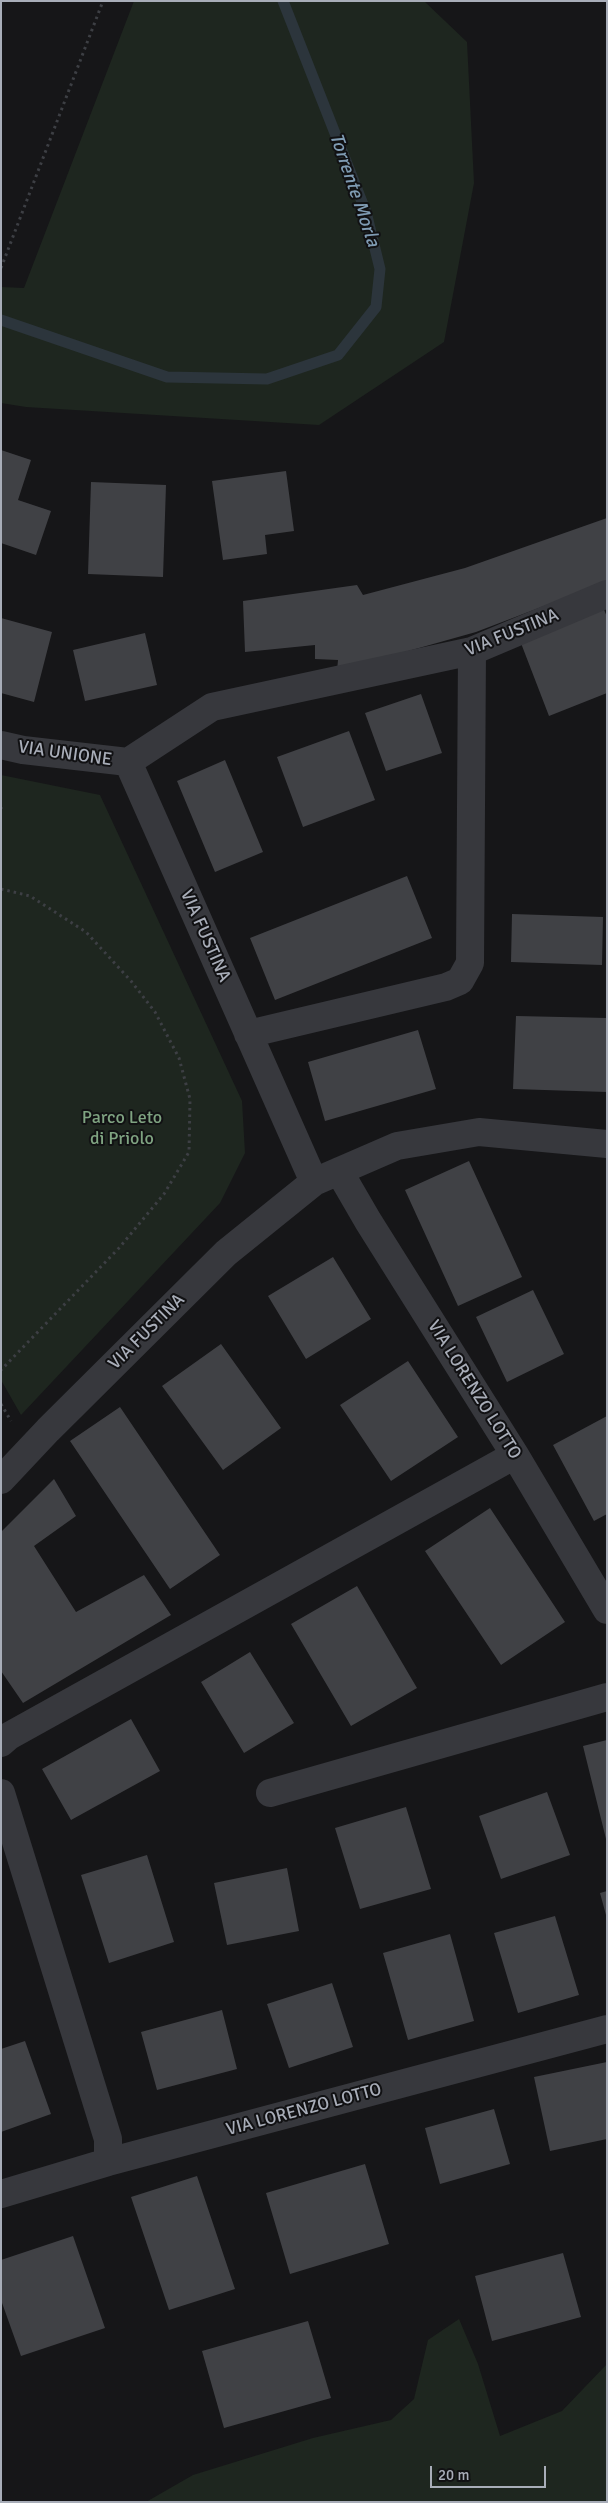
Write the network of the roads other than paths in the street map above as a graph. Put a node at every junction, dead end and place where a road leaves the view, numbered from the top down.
1 (607, 594) edge
2 (472, 651) junction
3 (12, 747) edge
4 (128, 762) junction
5 (1, 766) edge
6 (248, 1034) junction
7 (607, 1144) edge
8 (339, 1171) junction
9 (314, 1182) junction
10 (514, 1455) junction
11 (1, 1480) edge
12 (607, 1610) edge
13 (607, 1697) edge
14 (1, 1743) edge
15 (1, 1793) edge
16 (270, 1793) dead end
17 (607, 2029) edge
18 (108, 2162) junction
19 (1, 2194) edge

1 - 2 street, VIA FUSTINA
2 - 4 street, VIA FUSTINA
2 - 6 street
3 - 4 street, VIA UNIONE
3 - 5 street
4 - 6 street, VIA FUSTINA
6 - 9 street, VIA FUSTINA
7 - 8 street
8 - 9 street
8 - 10 street, VIA LORENZO LOTTO
9 - 11 street, VIA FUSTINA
10 - 12 street, VIA LORENZO LOTTO
10 - 14 street
13 - 16 street
15 - 18 street
17 - 18 street, VIA LORENZO LOTTO
18 - 19 street, VIA LORENZO LOTTO

